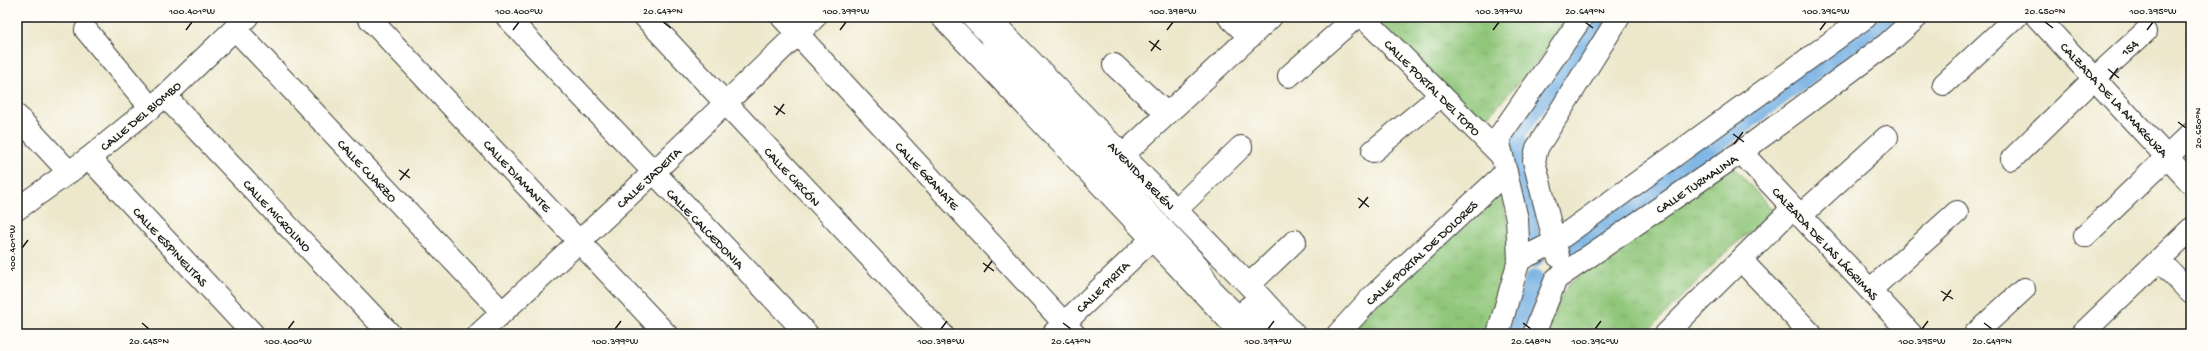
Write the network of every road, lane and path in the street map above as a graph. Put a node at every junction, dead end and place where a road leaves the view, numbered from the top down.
1 (368, 17) edge
2 (507, 17) edge
3 (645, 17) edge
4 (782, 17) edge
5 (815, 17) edge
6 (942, 17) edge
7 (952, 17) edge
8 (973, 17) edge
9 (988, 17) edge
10 (1229, 17) edge
11 (1271, 17) edge
12 (1356, 17) edge
13 (1363, 17) edge
14 (1582, 17) edge
15 (1619, 17) edge
16 (1866, 17) edge
17 (1917, 17) edge
18 (2016, 17) edge
19 (2037, 17) edge
20 (240, 21) edge
21 (86, 30) dead end
22 (2145, 32) dead end
23 (798, 33) junction
24 (1250, 37) junction
25 (1114, 65) dead end
26 (1289, 76) dead end
27 (2095, 78) junction
28 (1944, 84) dead end
29 (1441, 95) junction
30 (158, 102) junction
31 (724, 103) junction
32 (1166, 113) junction
33 (17, 116) edge
34 (2191, 134) edge
35 (1887, 137) dead end
36 (1241, 147) dead end
37 (1373, 151) dead end
38 (1741, 152) junction
39 (2167, 156) junction
40 (89, 158) junction
41 (2012, 159) dead end
42 (1504, 164) junction
43 (1108, 169) junction
44 (69, 172) junction
45 (653, 173) junction
46 (2191, 183) edge
47 (20, 203) edge
48 (1176, 210) junction
49 (1797, 212) junction
50 (1957, 212) dead end
51 (2191, 229) edge
52 (2085, 236) dead end
53 (1152, 239) junction
54 (580, 240) junction
55 (1295, 241) dead end
56 (1555, 242) junction
57 (1519, 260) junction
58 (1741, 260) junction
59 (2159, 260) junction
60 (1556, 279) junction
61 (1249, 285) junction
62 (2024, 289) dead end
63 (1870, 290) junction
64 (2191, 293) edge
65 (502, 312) junction
66 (1064, 330) edge
67 (2084, 333) edge
68 (252, 334) edge
69 (390, 334) edge
70 (479, 334) edge
71 (666, 334) edge
72 (807, 334) edge
73 (942, 334) edge
74 (1242, 334) edge
75 (1255, 334) edge
76 (1274, 334) edge
77 (1294, 334) edge
78 (1338, 334) edge
79 (1498, 334) edge
80 (1534, 334) edge
81 (1666, 334) edge
82 (1811, 334) edge
83 (1911, 334) edge
84 (1975, 334) edge

1 - 54 street, CALLE DIAMANTE
2 - 45 street, CALLE CALCEDONIA
3 - 31 street, CALLE CIRCÓN
4 - 23 street, CALLE GRANATE
5 - 23 street, CALLE JADEITA
6 - 43 street, AVENIDA BELÉN
7 - 43 street
8 - 43 street
9 - 43 street, AVENIDA BELÉN
10 - 24 street
11 - 24 street
12 - 26 street
13 - 29 street, CALLE PORTAL DEL TOPO
14 - 42 street
15 - 56 street
16 - 56 street
17 - 38 street, CALLE TURMALINA
18 - 28 street
19 - 27 street, CALZADA DE LA AMARGURA
20 - 30 street, CALLE DEL BIOMBO
20 - 65 street, CALLE CUARZO
21 - 30 street, CALLE MICROLINO
22 - 27 street, 154
23 - 31 street, CALLE JADEITA
23 - 66 street, CALLE GRANATE
24 - 32 street
25 - 32 street
27 - 39 street, CALZADA DE LA AMARGURA
27 - 41 street, 154
29 - 37 street
29 - 42 street, CALLE PORTAL DEL TOPO
30 - 40 street, CALLE DEL BIOMBO
30 - 69 street, CALLE MICROLINO
31 - 45 street, CALLE JADEITA
31 - 73 street, CALLE CIRCÓN
32 - 43 street
33 - 44 street
34 - 39 street
35 - 49 street
36 - 48 street
38 - 49 street, CALZADA DE LAS LÁGRIMAS
38 - 60 street, CALLE TURMALINA
39 - 46 street, CALZADA DE LA AMARGURA
39 - 52 street
40 - 44 street, CALLE DEL BIOMBO
40 - 68 street, CALLE ESPINELITAS
42 - 57 street
42 - 78 street, CALLE PORTAL DE DOLORES
43 - 48 street, AVENIDA BELÉN
43 - 53 street, AVENIDA BELÉN
43 - 75 street
43 - 76 street
44 - 47 street, CALLE DEL BIOMBO
45 - 54 street, CALLE JADEITA
45 - 72 street, CALLE CALCEDONIA
48 - 61 street, AVENIDA BELÉN
49 - 58 street
49 - 63 street, CALZADA DE LAS LÁGRIMAS
50 - 63 street
51 - 59 street
53 - 66 street, CALLE PIRITA
53 - 74 street, AVENIDA BELÉN
54 - 65 street, CALLE JADEITA
54 - 71 street, CALLE DIAMANTE
55 - 61 street
56 - 57 street
56 - 60 street
57 - 79 street
58 - 81 street
58 - 82 street
59 - 64 street
59 - 67 street
60 - 80 street
61 - 77 street, AVENIDA BELÉN
62 - 84 street
63 - 83 street, CALZADA DE LAS LÁGRIMAS
65 - 70 street, CALLE JADEITA

